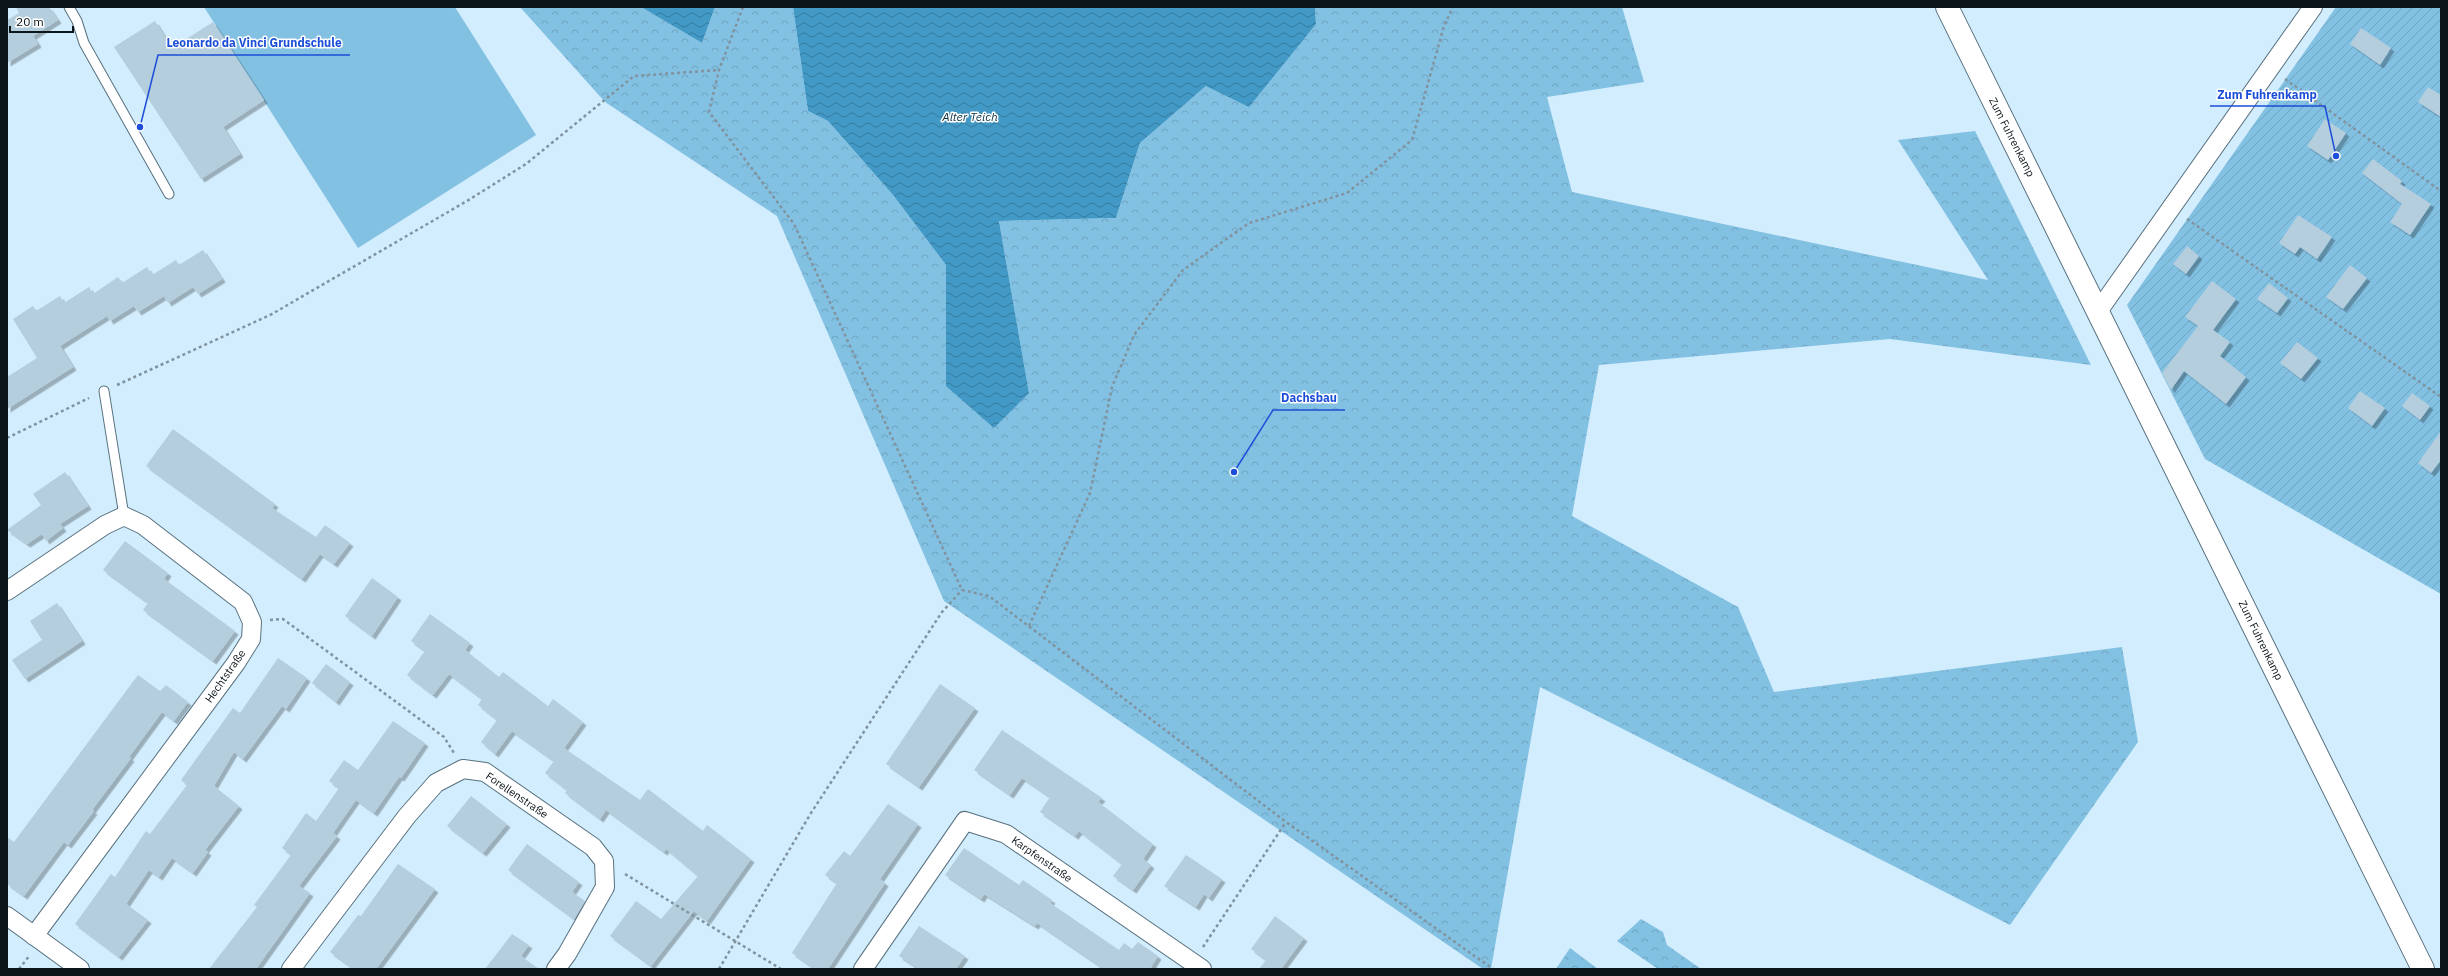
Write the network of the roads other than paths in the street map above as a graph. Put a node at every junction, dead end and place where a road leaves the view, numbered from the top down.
1 (68, 7) edge
2 (1947, 7) edge
3 (2313, 7) edge
4 (169, 194) dead end
5 (2099, 310) junction
6 (104, 391) road end
7 (124, 516) junction
8 (7, 591) edge
9 (7, 916) edge
10 (34, 936) junction
11 (1194, 967) edge
12 (80, 969) edge
13 (291, 969) edge
14 (556, 969) edge
15 (863, 969) edge
16 (2424, 969) edge

1 - 4 lane
2 - 5 street, Zum Fuhrenkamp
3 - 5 street
5 - 16 street, Zum Fuhrenkamp
6 - 7 lane
7 - 8 street
7 - 10 street, Hechtstraße
9 - 10 street
10 - 12 street
11 - 15 street, Karpfenstraße
13 - 14 street, Forellenstraße

